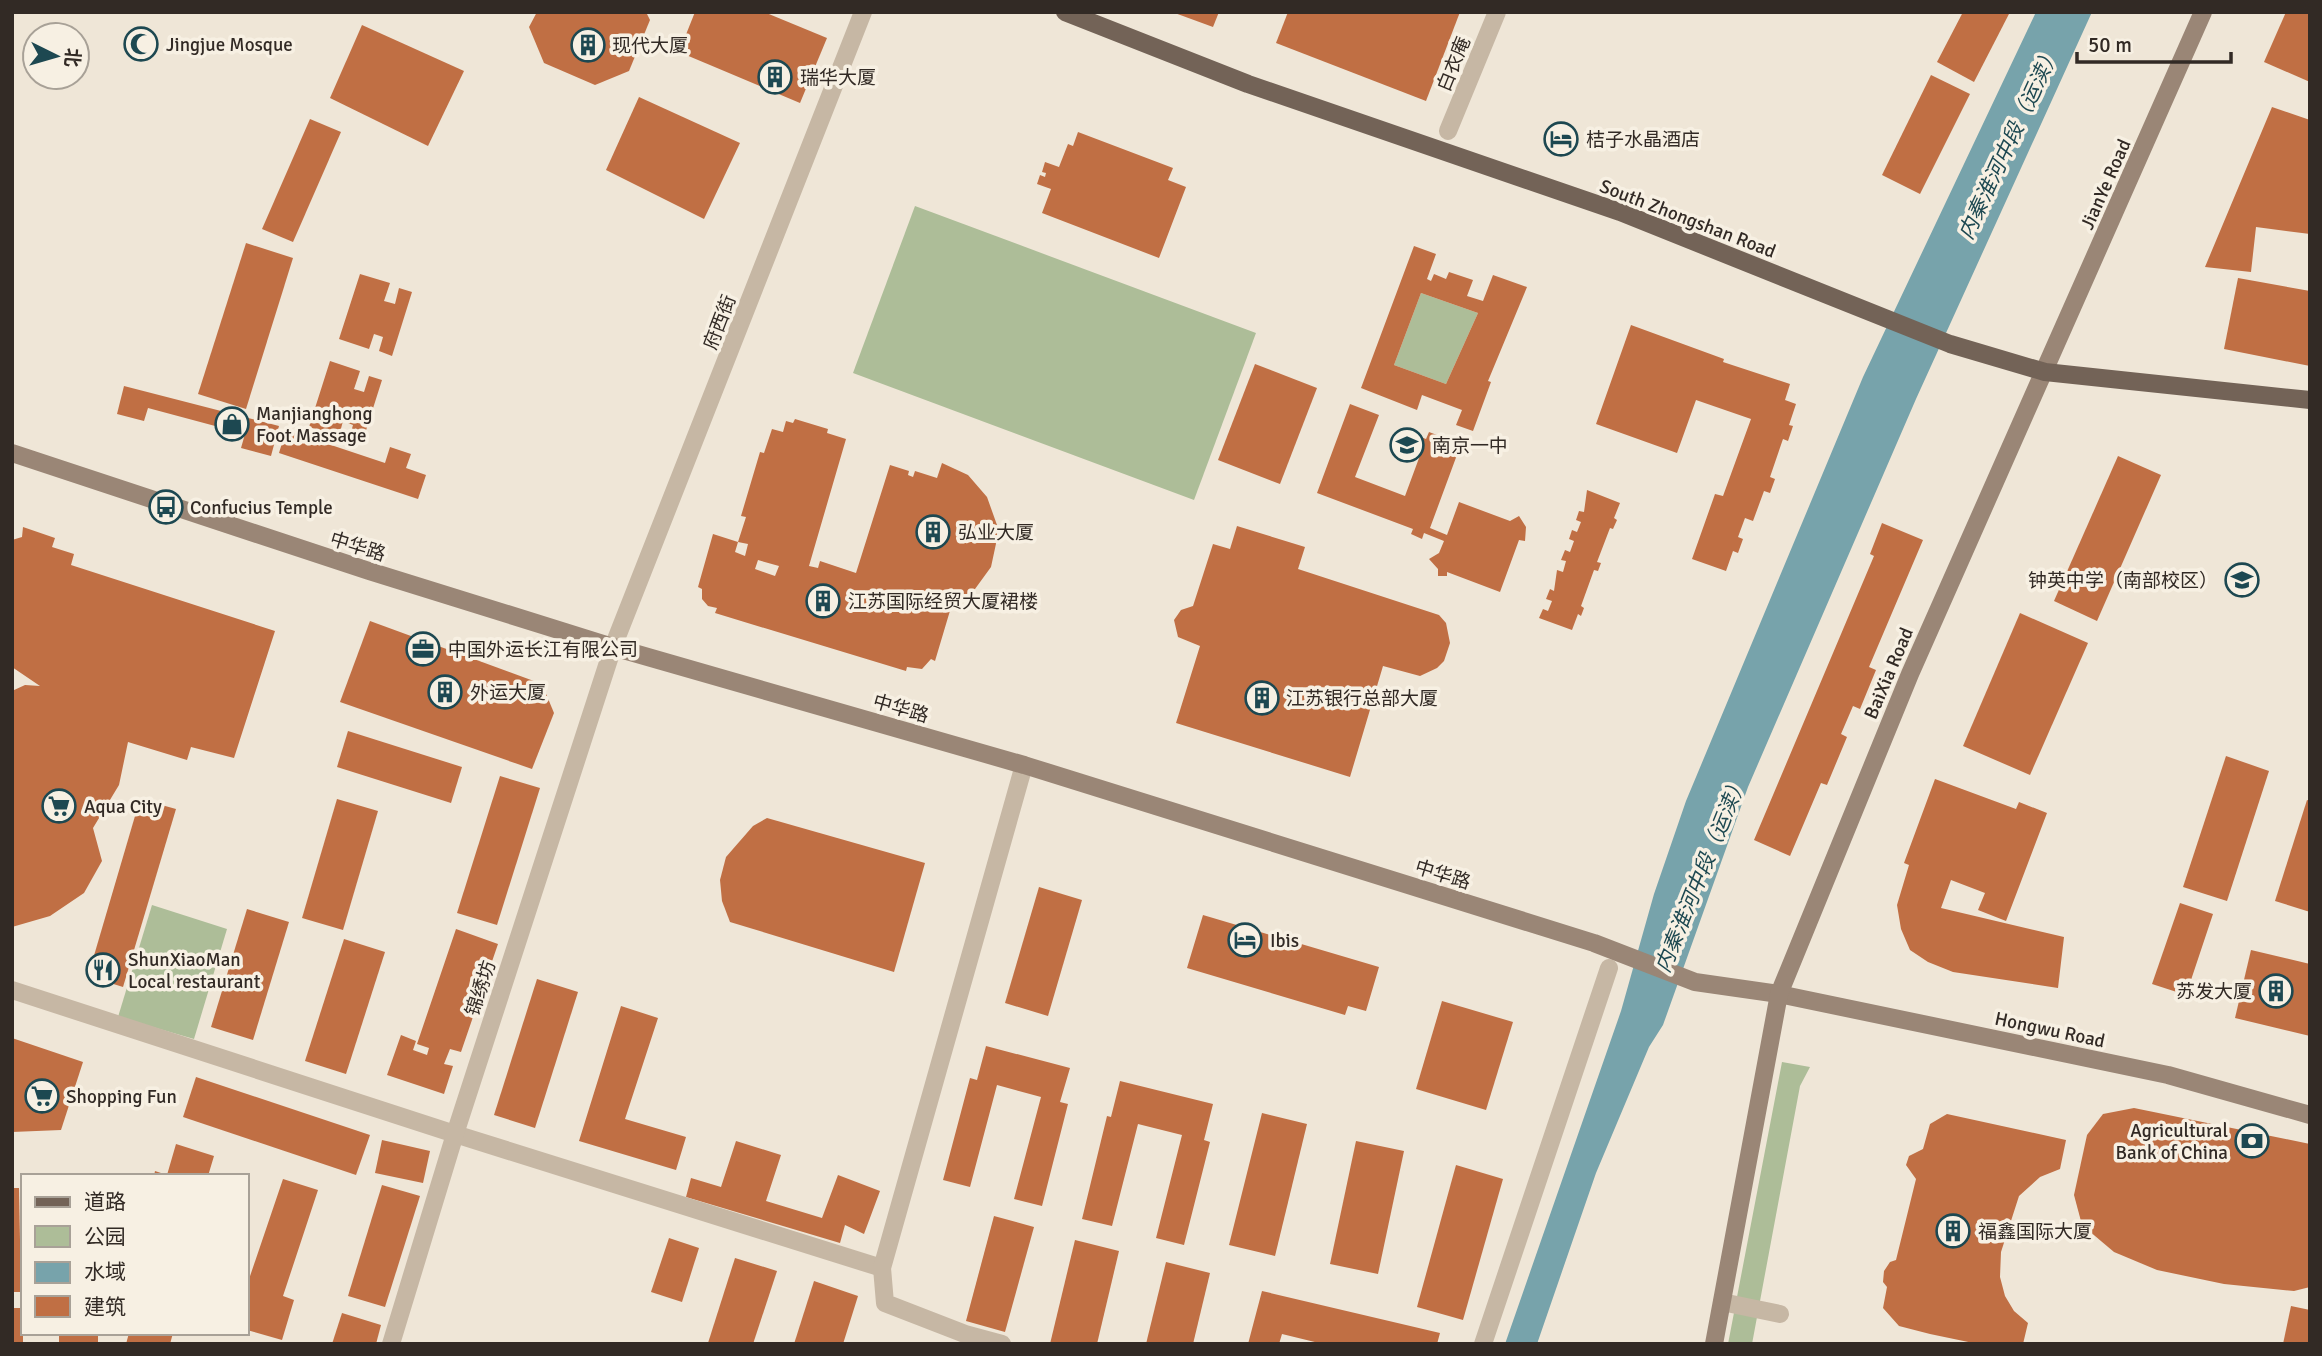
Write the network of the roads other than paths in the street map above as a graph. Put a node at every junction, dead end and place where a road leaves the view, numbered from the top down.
1 (863, 12) edge
2 (1065, 12) edge
3 (1497, 12) edge
4 (2203, 12) edge
5 (1448, 131) dead end
6 (2045, 373) junction
7 (2310, 400) edge
8 (12, 453) edge
9 (614, 647) junction
10 (1024, 765) junction
11 (1609, 968) dead end
12 (12, 990) edge
13 (1779, 994) junction
14 (2310, 1115) edge
15 (455, 1134) junction
16 (882, 1268) junction
17 (1722, 1302) junction
18 (1780, 1314) dead end
19 (391, 1344) edge
20 (1002, 1344) edge
21 (1483, 1344) edge
22 (1714, 1344) edge

1 - 9 street, 府西街
2 - 6 main road, South Zhongshan Road
3 - 5 street, 白衣庵
4 - 6 main road, JianYe Road
6 - 7 main road, South Zhongshan Road
6 - 13 main road, BaiXia Road
8 - 9 main road, 中华路
9 - 10 main road, 中华路
9 - 15 street, 锦绣坊
10 - 13 main road, 中华路
10 - 16 street
11 - 21 street
12 - 15 street
13 - 14 main road, Hongwu Road
13 - 17 main road, BaiXia Road
15 - 16 street
15 - 19 street, 锦绣坊
16 - 20 street
17 - 18 street
17 - 22 main road, BaiXia Road

